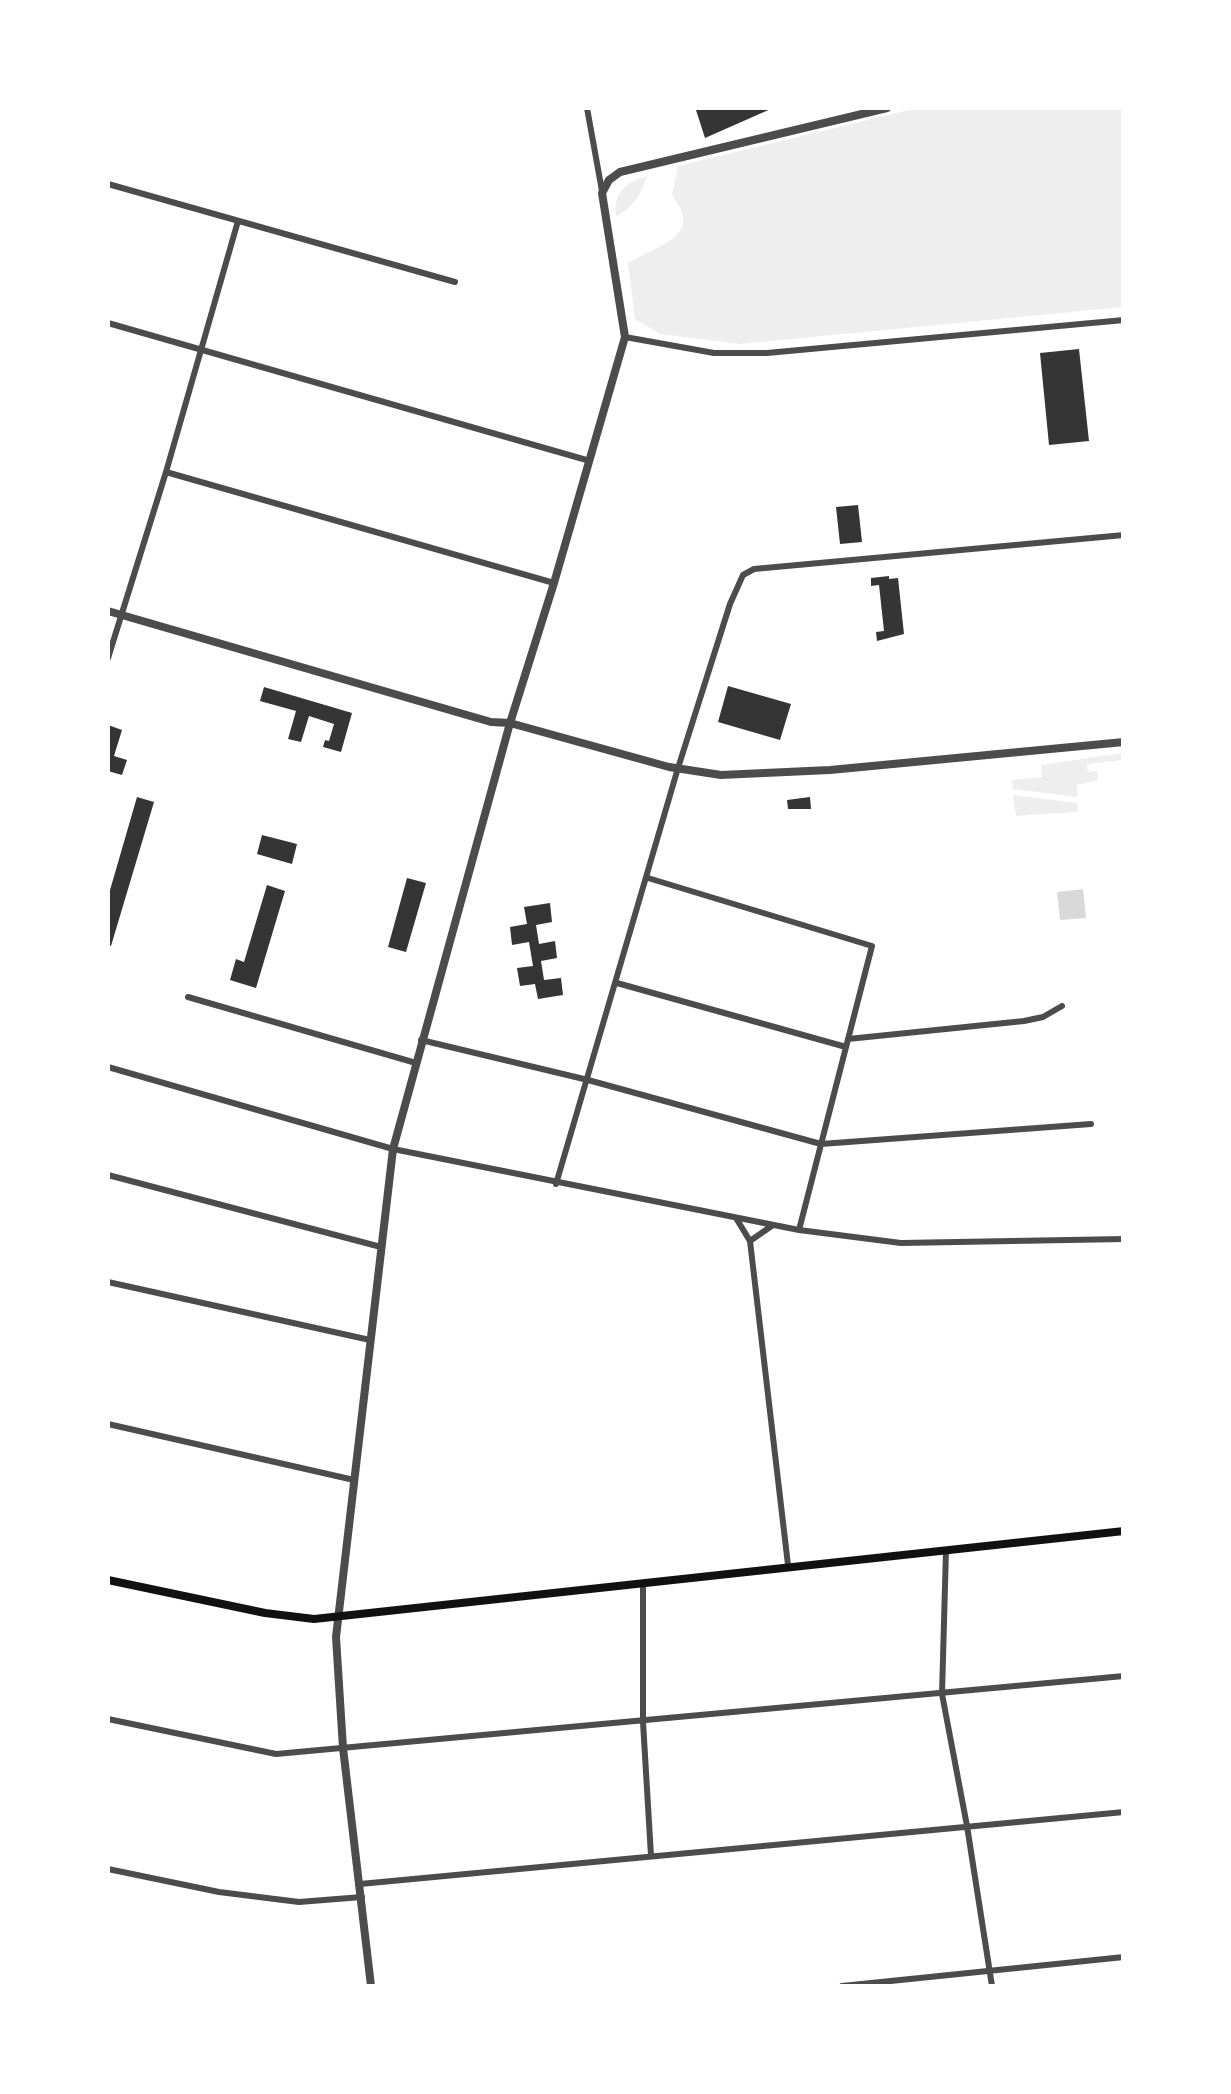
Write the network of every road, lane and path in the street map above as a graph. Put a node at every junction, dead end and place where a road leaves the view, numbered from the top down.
1 (588, 108) edge
2 (887, 108) edge
3 (108, 184) edge
4 (602, 192) junction
5 (238, 221) junction
6 (454, 282) dead end
7 (1124, 320) edge
8 (108, 323) edge
9 (625, 337) junction
10 (200, 350) junction
11 (590, 461) junction
12 (166, 472) junction
13 (1124, 535) edge
14 (554, 583) junction
15 (108, 611) edge
16 (120, 614) junction
17 (108, 658) edge
18 (510, 723) junction
19 (1124, 742) edge
20 (678, 768) junction
21 (648, 878) junction
22 (617, 983) junction
23 (188, 997) dead end
24 (1062, 1006) dead end
25 (422, 1040) junction
26 (847, 1043) junction
27 (416, 1063) junction
28 (108, 1067) edge
29 (588, 1080) junction
30 (1091, 1124) dead end
31 (821, 1144) junction
32 (393, 1149) junction
33 (108, 1176) edge
34 (556, 1184) junction
35 (736, 1218) junction
36 (773, 1225) junction
37 (799, 1230) junction
38 (1124, 1239) edge
39 (750, 1241) junction
40 (382, 1247) junction
41 (108, 1282) edge
42 (370, 1340) junction
43 (108, 1424) edge
44 (356, 1480) junction
45 (1124, 1531) edge
46 (946, 1549) junction
47 (788, 1566) junction
48 (108, 1580) edge
49 (643, 1582) junction
50 (338, 1618) junction
51 (1124, 1676) edge
52 (942, 1694) junction
53 (108, 1719) edge
54 (644, 1722) junction
55 (344, 1748) junction
56 (1124, 1812) edge
57 (967, 1826) junction
58 (651, 1856) junction
59 (108, 1869) edge
60 (360, 1884) junction
61 (362, 1897) junction
62 (1124, 1956) edge
63 (990, 1970) junction
64 (371, 1986) edge
65 (842, 1986) edge
66 (992, 1986) edge

1 - 4 street
2 - 4 street
3 - 5 street
4 - 9 street
5 - 6 street
5 - 10 street
7 - 9 street
8 - 10 street
9 - 11 street
10 - 11 street
10 - 12 street
11 - 14 street
12 - 14 street
12 - 16 street
13 - 20 street
14 - 18 street
15 - 16 street
16 - 17 street
16 - 18 street
18 - 20 street
18 - 25 street
19 - 20 street
20 - 21 street
21 - 22 street
21 - 26 street
22 - 26 street
22 - 29 street
23 - 27 street
24 - 26 street
25 - 27 street
25 - 29 street
26 - 31 street
27 - 32 street
28 - 32 street
29 - 31 street
29 - 34 street
30 - 31 street
31 - 37 street
32 - 34 street
32 - 40 street
33 - 40 street
34 - 35 street
35 - 36 street
35 - 39 street
36 - 37 street
36 - 39 street
37 - 38 street
39 - 47 street
40 - 42 street
41 - 42 street
42 - 44 street
43 - 44 street
44 - 50 street
45 - 46 main road
46 - 47 main road
46 - 52 street
47 - 49 main road
48 - 50 main road
49 - 50 main road
49 - 54 street
50 - 55 street
51 - 52 street
52 - 54 street
52 - 57 street
53 - 55 street
54 - 55 street
54 - 58 street
55 - 60 street
56 - 57 street
57 - 58 street
57 - 63 street
58 - 60 street
59 - 61 street
60 - 61 street
61 - 64 street
62 - 63 street
63 - 65 street
63 - 66 street

